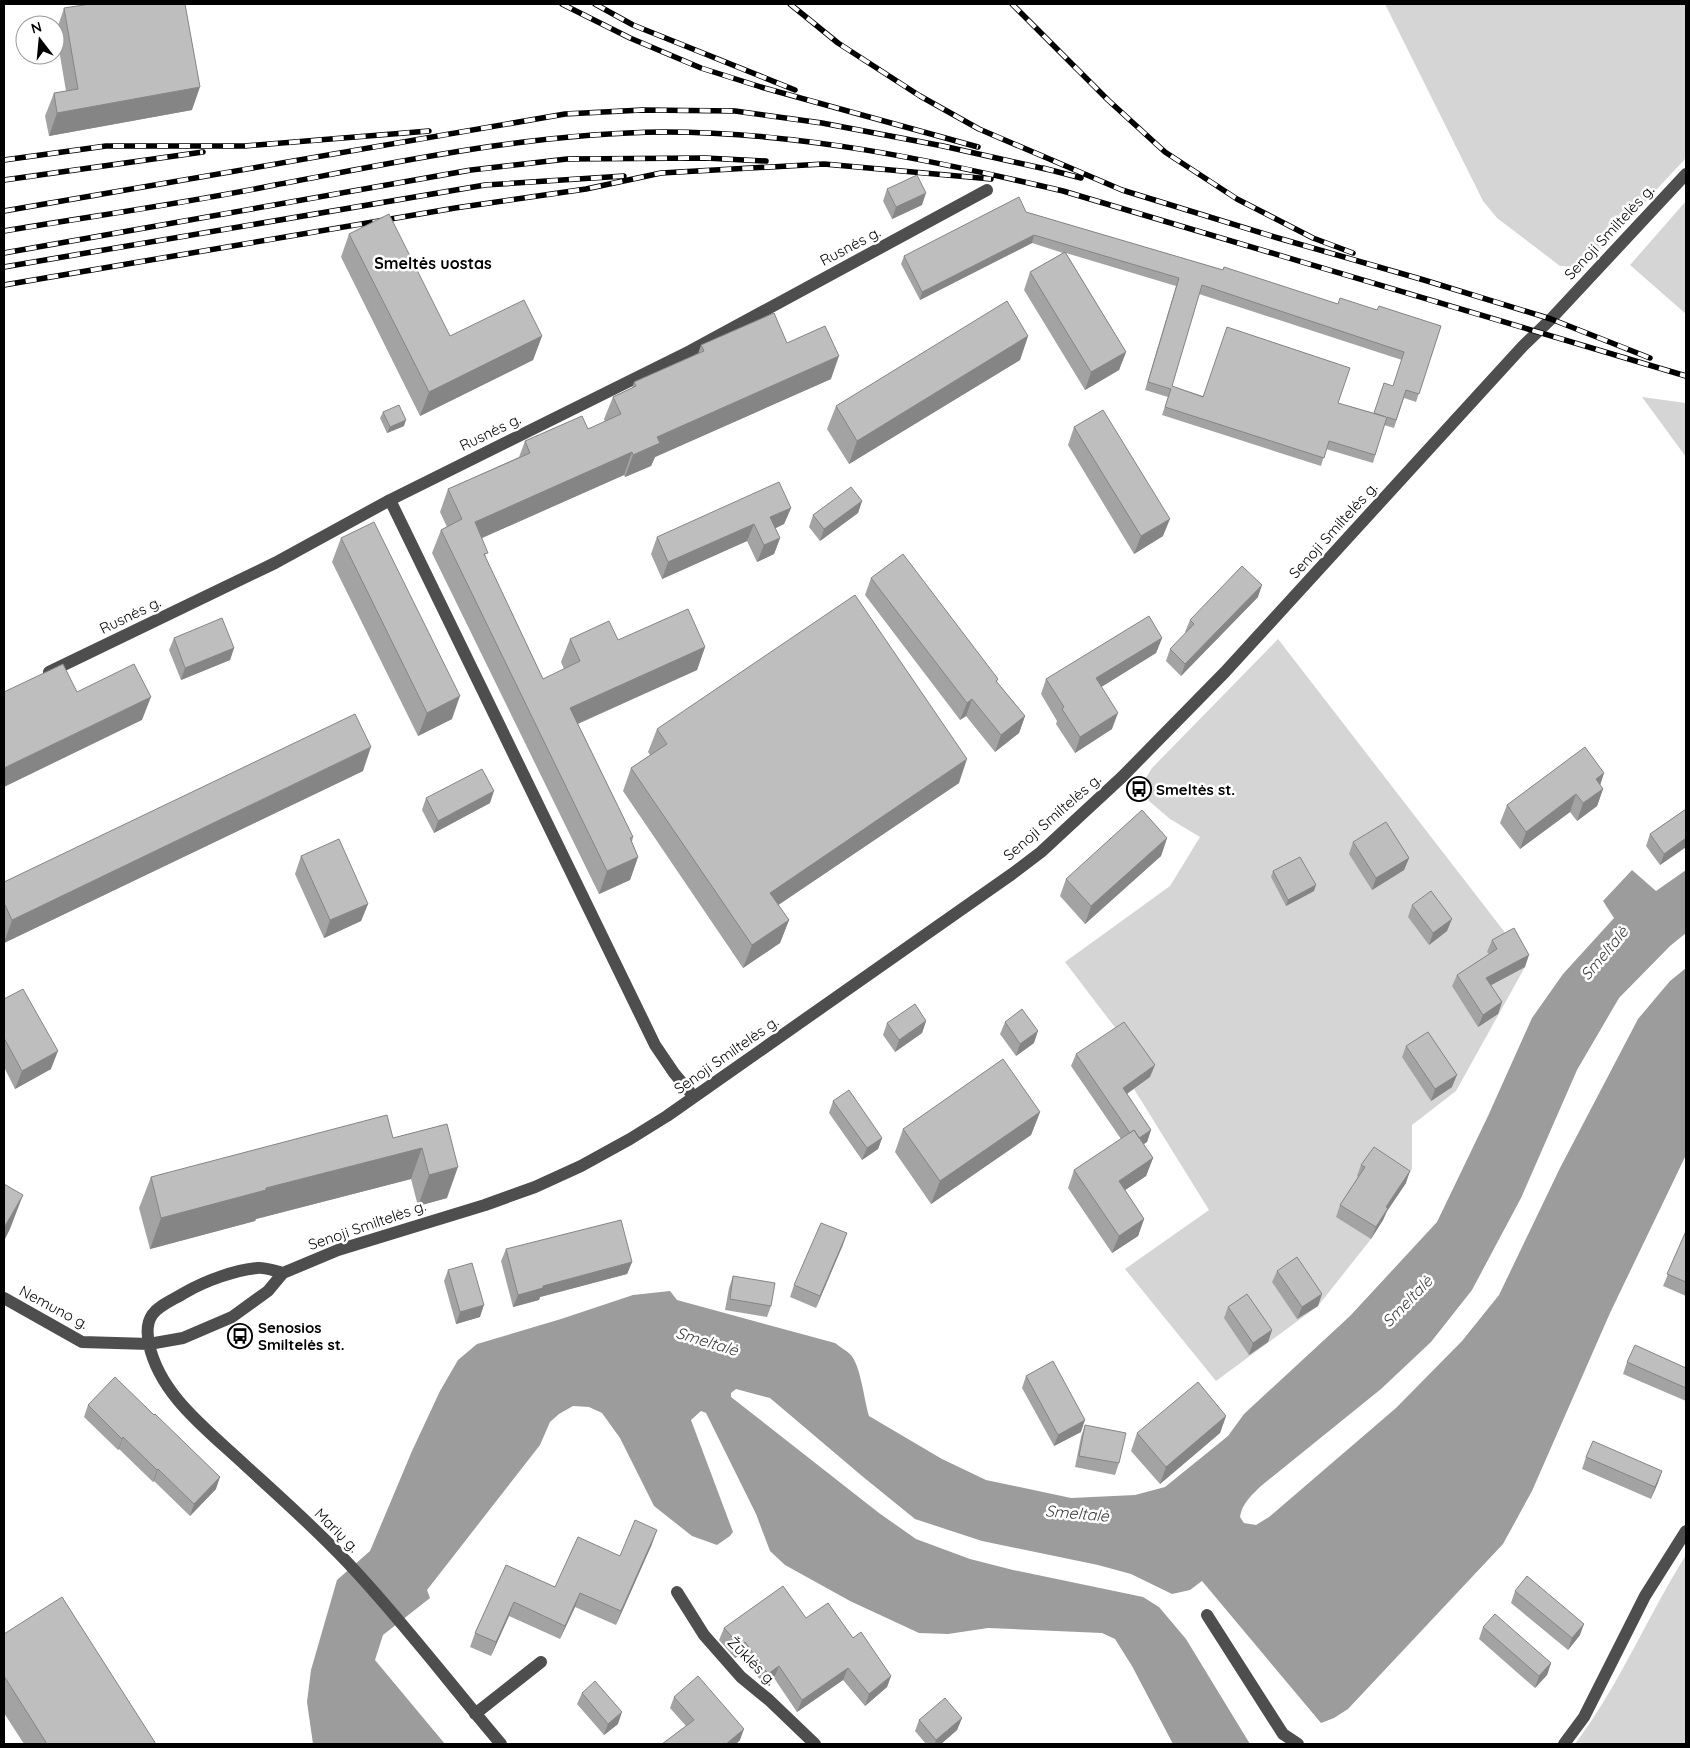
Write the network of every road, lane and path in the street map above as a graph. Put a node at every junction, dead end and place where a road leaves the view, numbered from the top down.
1 (1686, 174) edge
2 (988, 190) dead end
3 (390, 500) junction
4 (38, 677) edge
5 (694, 1097) junction
6 (283, 1273) junction
7 (4, 1298) edge
8 (149, 1344) junction
9 (1686, 1531) edge
10 (677, 1592) dead end
11 (1207, 1616) dead end
12 (541, 1662) dead end
13 (475, 1714) junction
14 (501, 1744) edge
15 (815, 1744) edge
16 (1298, 1744) edge
17 (1564, 1744) edge

1 - 5 street, Senoji Smiltelės g.
2 - 3 street, Rusnės g.
3 - 4 street, Rusnės g.
3 - 5 street
5 - 6 street, Senoji Smiltelės g.
6 - 8 street, Senoji Smiltelės g.
6 - 8 street
7 - 8 street, Nemuno g.
8 - 13 street, Marių g.
9 - 17 street
10 - 15 street, Žūklės g.
11 - 16 street
12 - 13 street
13 - 14 street, Marių g.

